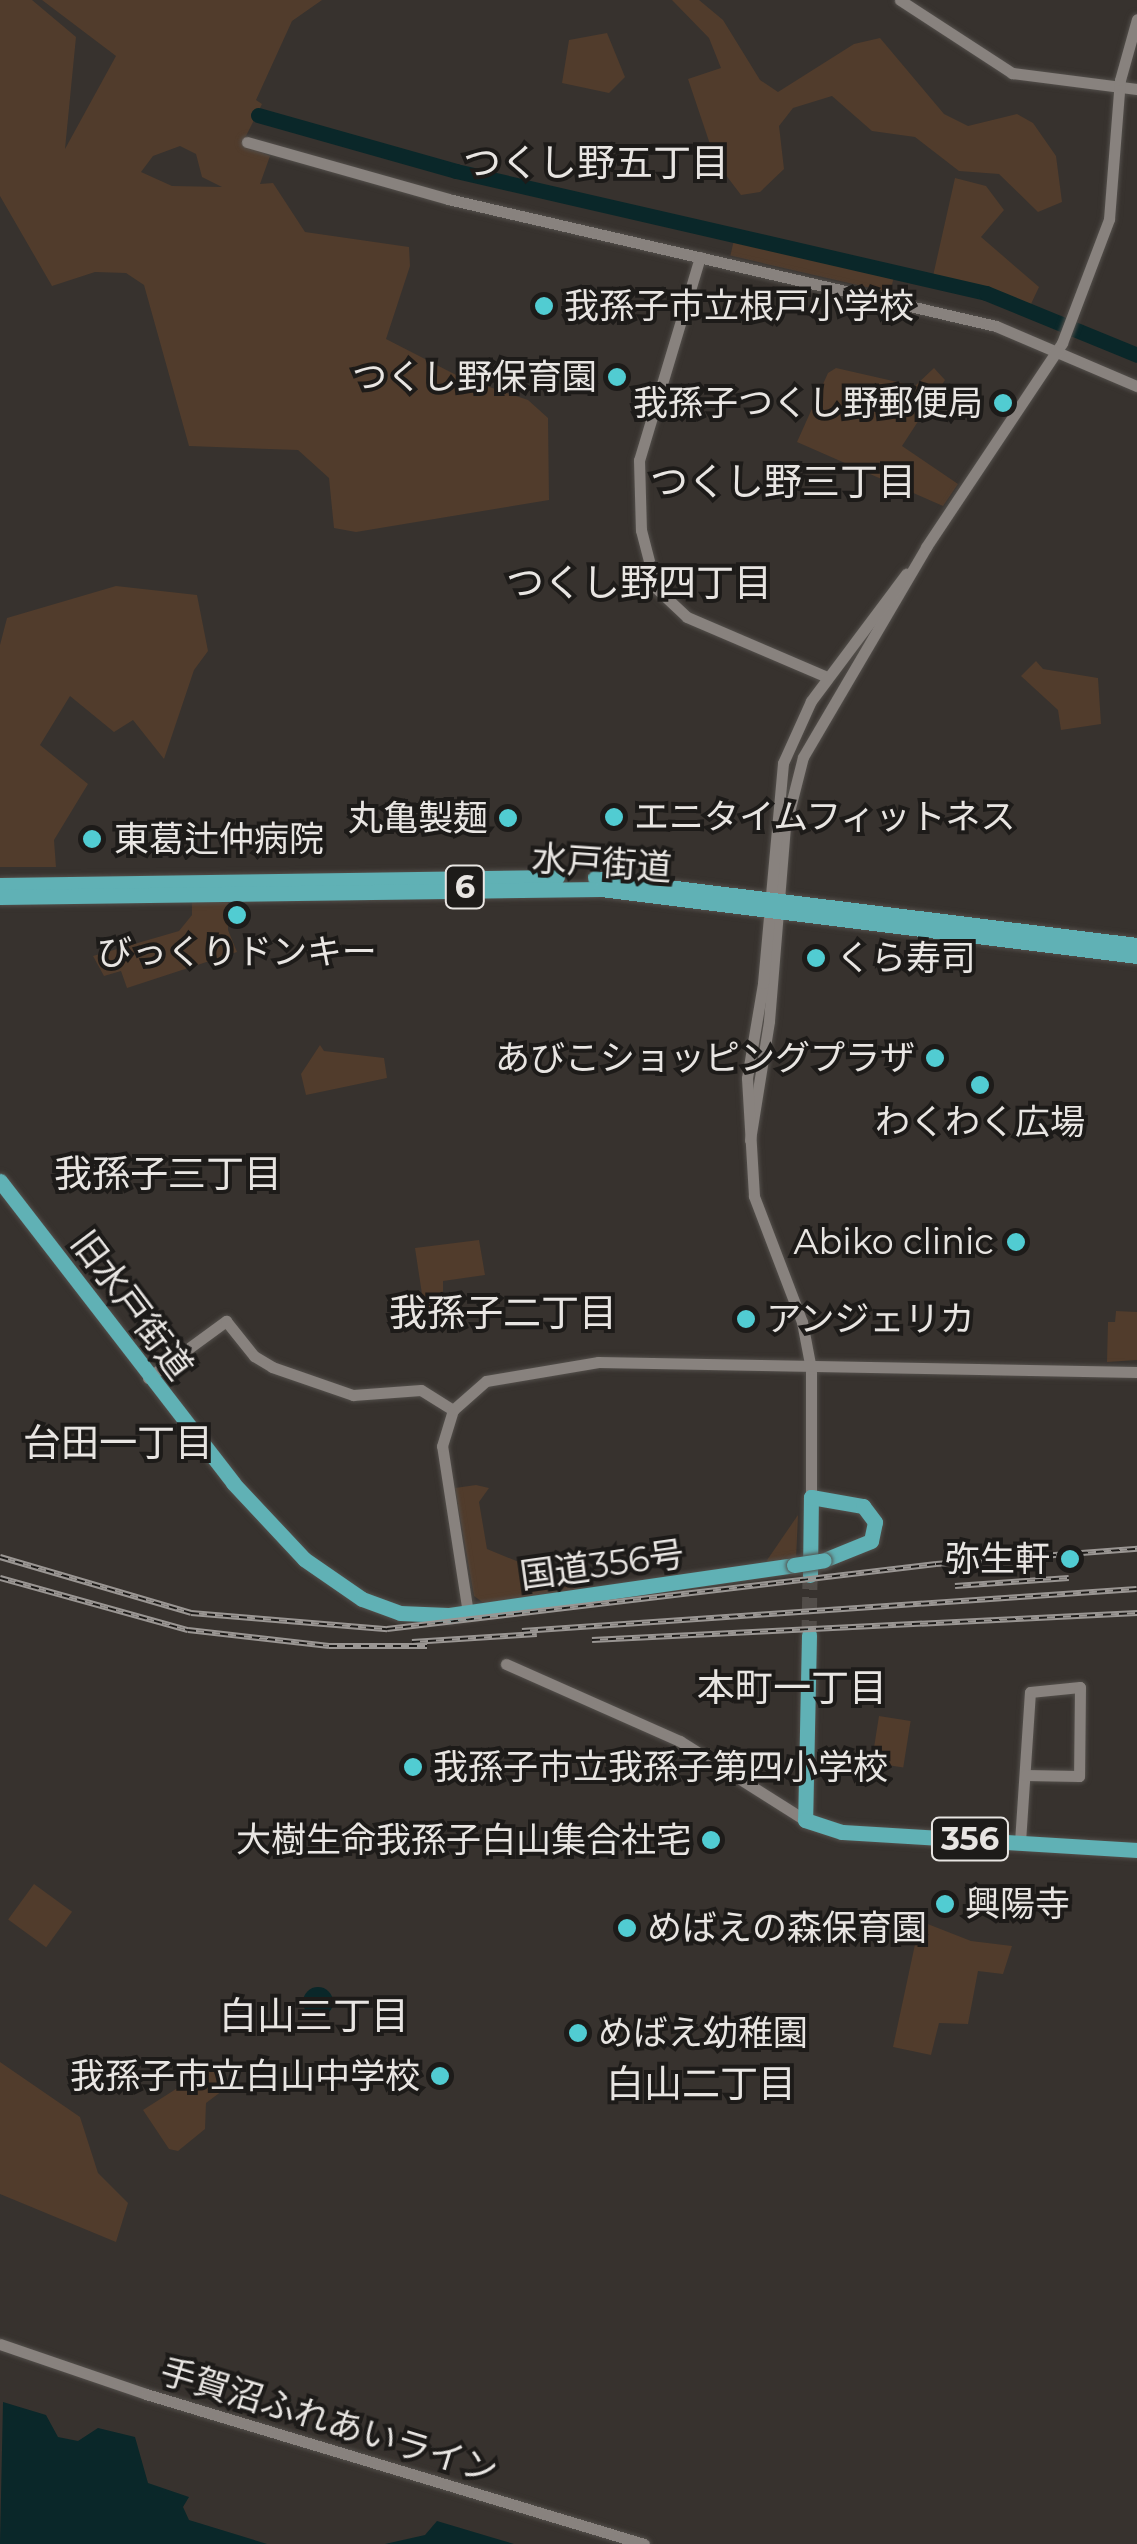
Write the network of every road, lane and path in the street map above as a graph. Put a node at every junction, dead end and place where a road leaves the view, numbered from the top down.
1 (900, 0) edge
2 (1137, 19) edge
3 (1120, 87) junction
4 (1137, 89) edge
5 (247, 142) dead end
6 (700, 257) junction
7 (1058, 350) junction
8 (1137, 386) edge
9 (919, 560) junction
10 (827, 677) junction
11 (0, 886) edge
12 (0, 897) edge
13 (773, 905) junction
14 (1137, 945) edge
15 (1137, 956) edge
16 (0, 1181) edge
17 (811, 1369) junction
18 (1137, 1372) edge
19 (148, 1378) junction
20 (453, 1410) junction
21 (811, 1497) junction
22 (810, 1575) tunnel mouth
23 (400, 1613) joint
24 (468, 1613) junction
25 (808, 1635) tunnel mouth
26 (506, 1664) dead end
27 (1024, 1775) junction
28 (805, 1820) junction
29 (1020, 1842) junction
30 (1137, 1850) edge
31 (0, 2344) edge
32 (644, 2544) edge

1 - 3 street
2 - 3 street
3 - 4 street
3 - 7 street
5 - 6 street
6 - 7 street
6 - 10 street
7 - 8 street
7 - 9 street
9 - 10 street
9 - 13 street
10 - 13 street
11 - 13 highway, 水戸街道 / 6
12 - 13 highway, 水戸街道 / 6
13 - 14 highway, 水戸街道 / 6
13 - 15 highway, 水戸街道 / 6
13 - 17 street
16 - 19 highway, 旧水戸街道
17 - 18 street
17 - 20 street
17 - 21 street
19 - 20 street
19 - 23 highway, 旧水戸街道
20 - 24 street
21 - 22 highway
21 - 24 highway, 国道356号, bridge
23 - 24 highway, 国道356号
25 - 28 highway
26 - 28 street
27 - 27 street
27 - 29 street
28 - 29 highway, 356
29 - 30 highway, 356
31 - 32 street, 手賀沼ふれあいライン

